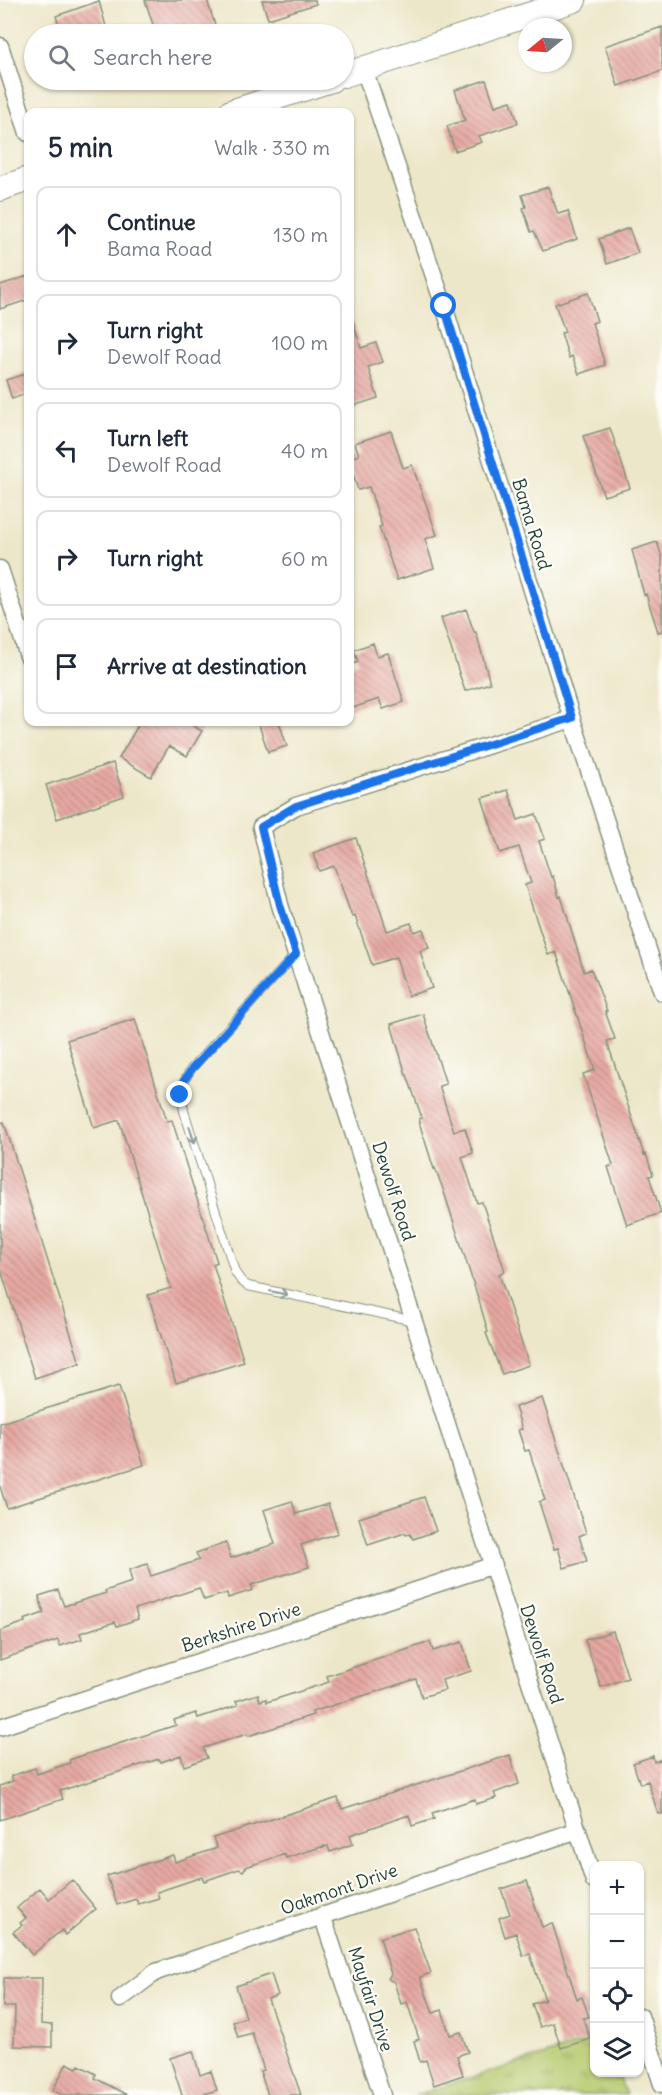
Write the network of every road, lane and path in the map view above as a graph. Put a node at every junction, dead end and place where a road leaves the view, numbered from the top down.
1 (574, 0) edge
2 (0, 46) edge
3 (354, 72) edge
4 (300, 90) edge
5 (244, 108) edge
6 (24, 121) edge
7 (24, 180) edge
8 (0, 189) edge
9 (0, 569) edge
10 (24, 644) edge
11 (572, 718) junction
12 (296, 954) junction
13 (662, 992) edge
14 (415, 1321) junction
15 (494, 1565) junction
16 (0, 1727) edge
17 (578, 1830) junction
18 (590, 1868) edge
19 (322, 1915) junction
20 (120, 1999) dead end
21 (641, 2023) edge
22 (662, 2084) edge
23 (382, 2095) edge

1 - 3 main road
2 - 6 street
3 - 11 street, Bama Road
4 - 5 main road
7 - 8 main road
9 - 10 street
11 - 12 street, Dewolf Road
11 - 13 street, Bama Road
12 - 14 street, Dewolf Road
12 -> 14 lane
14 - 15 street, Dewolf Road
15 - 16 street, Berkshire Drive
15 - 17 street, Dewolf Road
17 - 18 street, Dewolf Road
17 - 19 street, Oakmont Drive
19 - 20 street, Oakmont Drive
19 - 23 street, Mayfair Drive
21 - 22 street

